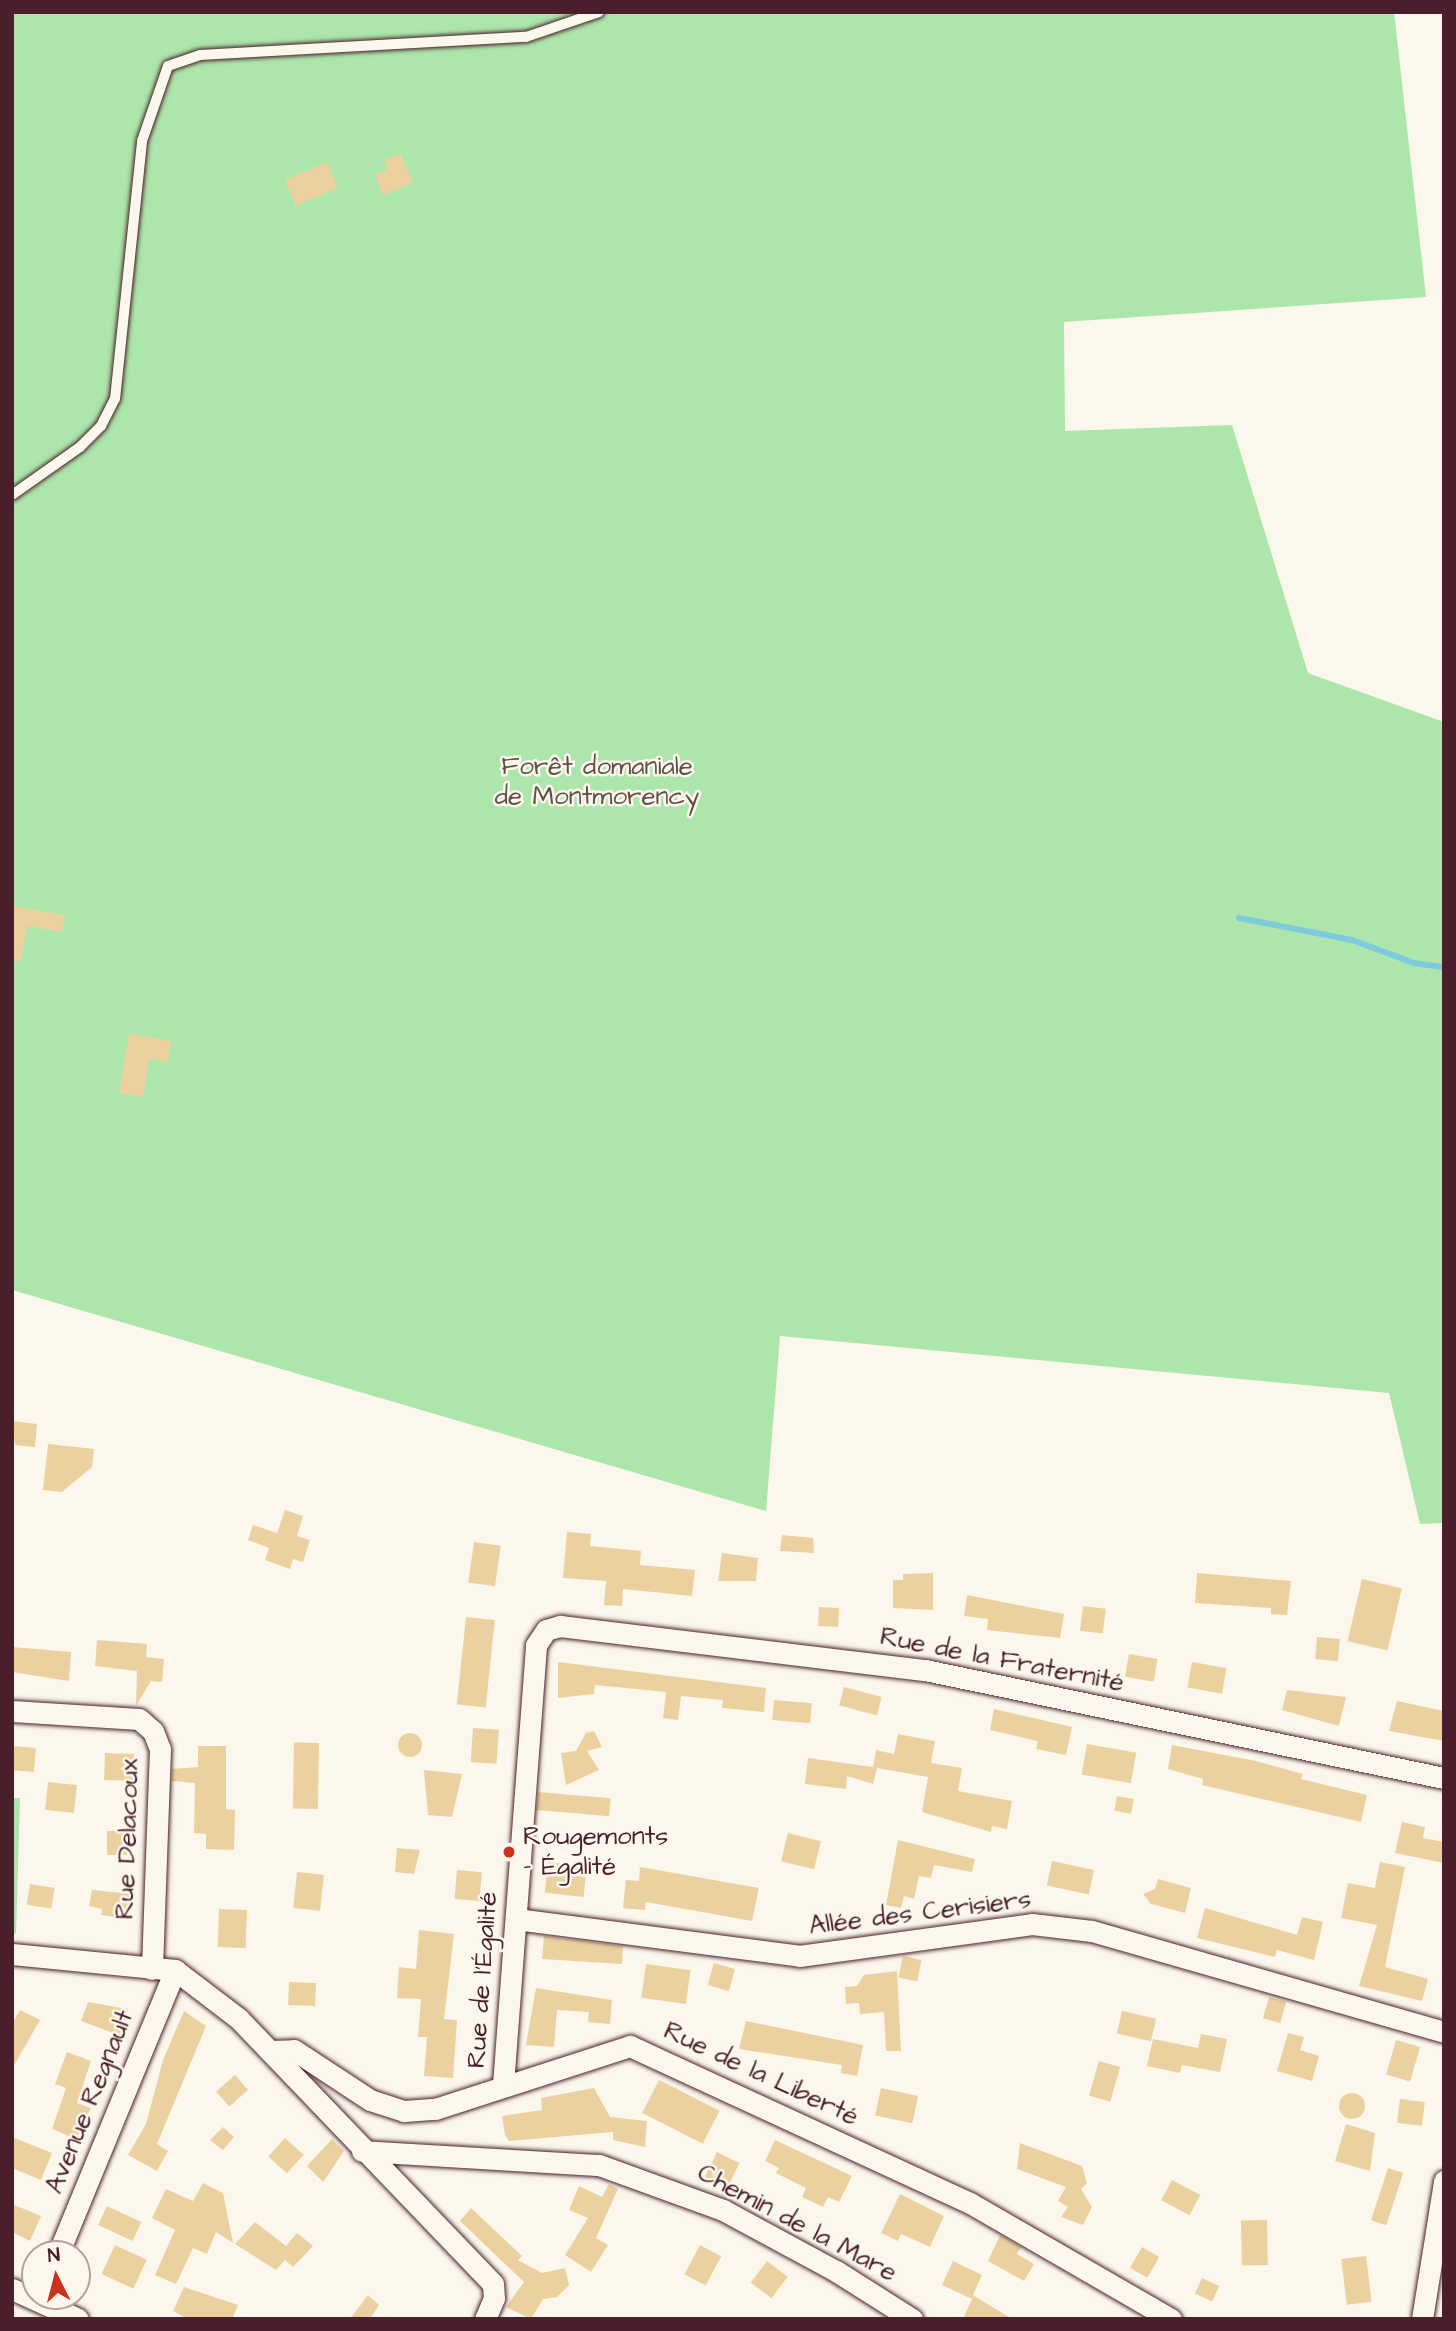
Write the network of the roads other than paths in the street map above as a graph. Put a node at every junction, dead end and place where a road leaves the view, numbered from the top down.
1 (599, 12) edge
2 (12, 495) edge
3 (546, 1630) joint
4 (12, 1711) edge
5 (1444, 1778) edge
6 (516, 1919) junction
7 (12, 1954) edge
8 (152, 1969) junction
9 (175, 1970) junction
10 (1444, 2032) edge
11 (270, 2051) junction
12 (503, 2085) junction
13 (362, 2151) junction
14 (1444, 2181) edge
15 (64, 2240) edge
16 (52, 2310) edge
17 (78, 2319) edge
18 (485, 2319) edge
19 (912, 2319) edge
20 (1171, 2319) edge
21 (1422, 2319) edge

1 - 2 lane
3 - 5 street, Rue de la Fraternité
3 - 6 street, Rue de l'Égalité
4 - 8 street, Rue Delacoux
6 - 10 street, Allée des Cerisiers
6 - 12 street, Rue de l'Égalité
7 - 8 street
8 - 9 street
9 - 11 street
9 - 15 street, Avenue Regnault
11 - 12 street, Rue de la Liberté
11 - 13 street
12 - 20 street, Rue de la Liberté
13 - 18 street
13 - 19 street, Chemin de la Mare
14 - 21 street
16 - 17 street

